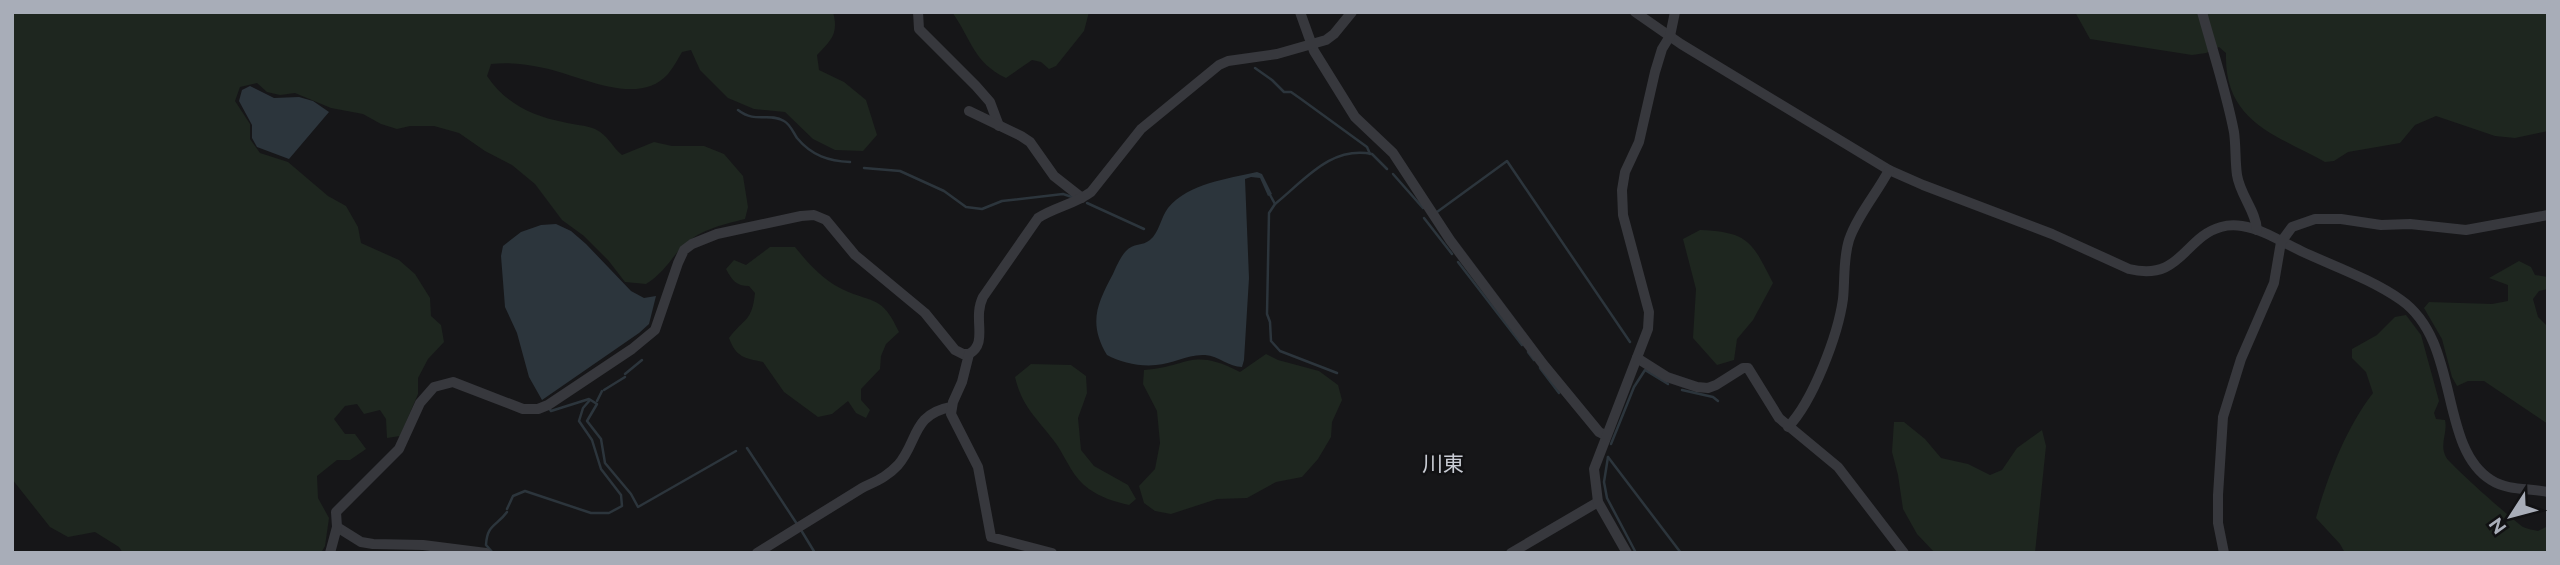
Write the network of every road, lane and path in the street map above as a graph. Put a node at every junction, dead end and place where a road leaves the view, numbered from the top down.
1 (918, 12) edge
2 (1300, 12) edge
3 (1352, 12) edge
4 (1635, 12) edge
5 (1675, 12) edge
6 (2202, 12) edge
7 (909, 20) dead end
8 (919, 29) junction
9 (1670, 36) junction
10 (1312, 44) junction
11 (969, 111) dead end
12 (999, 126) junction
13 (1889, 170) junction
14 (1082, 198) junction
15 (2548, 215) edge
16 (2257, 230) junction
17 (2281, 242) junction
18 (969, 354) junction
19 (1637, 359) junction
20 (951, 407) junction
21 (1788, 427) junction
22 (1605, 435) junction
23 (2548, 492) edge
24 (1598, 502) junction
25 (337, 527) junction
26 (330, 553) edge
27 (486, 553) edge
28 (757, 553) edge
29 (1052, 553) edge
30 (1511, 553) edge
31 (1627, 553) edge
32 (1904, 553) edge
33 (2224, 553) edge

1 - 8 street
2 - 10 street
3 - 10 street
4 - 9 street
5 - 9 street
6 - 16 street
7 - 8 street
8 - 12 street
9 - 13 street
9 - 19 street
10 - 14 street
10 - 22 street
11 - 12 street
12 - 14 street
13 - 16 street
13 - 21 street
14 - 18 street
15 - 17 street
16 - 17 street
17 - 23 street
17 - 33 street
18 - 20 street
18 - 25 street
19 - 21 street
19 - 22 street
20 - 28 street
20 - 29 street
21 - 32 street
22 - 24 street
24 - 30 street
24 - 31 street
25 - 26 street
25 - 27 street

